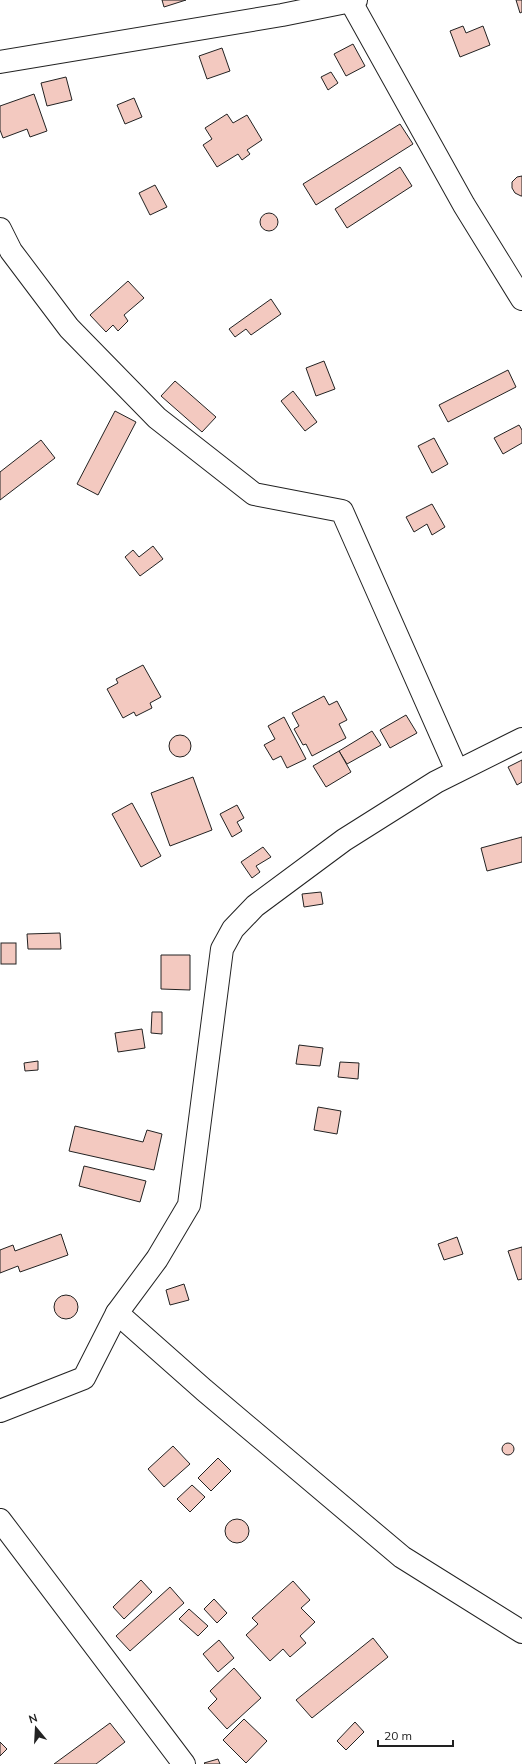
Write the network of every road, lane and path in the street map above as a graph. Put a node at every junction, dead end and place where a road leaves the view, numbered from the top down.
1 (354, 1) edge
2 (0, 62) edge
3 (0, 229) edge
4 (522, 299) edge
5 (522, 739) edge
6 (457, 771) junction
7 (117, 1313) junction
8 (0, 1411) edge
9 (0, 1520) edge
10 (522, 1632) edge
11 (184, 1764) edge

1 - 2 street
1 - 4 street
3 - 6 street
5 - 6 street
6 - 7 street
7 - 8 street
7 - 10 street
9 - 11 street

